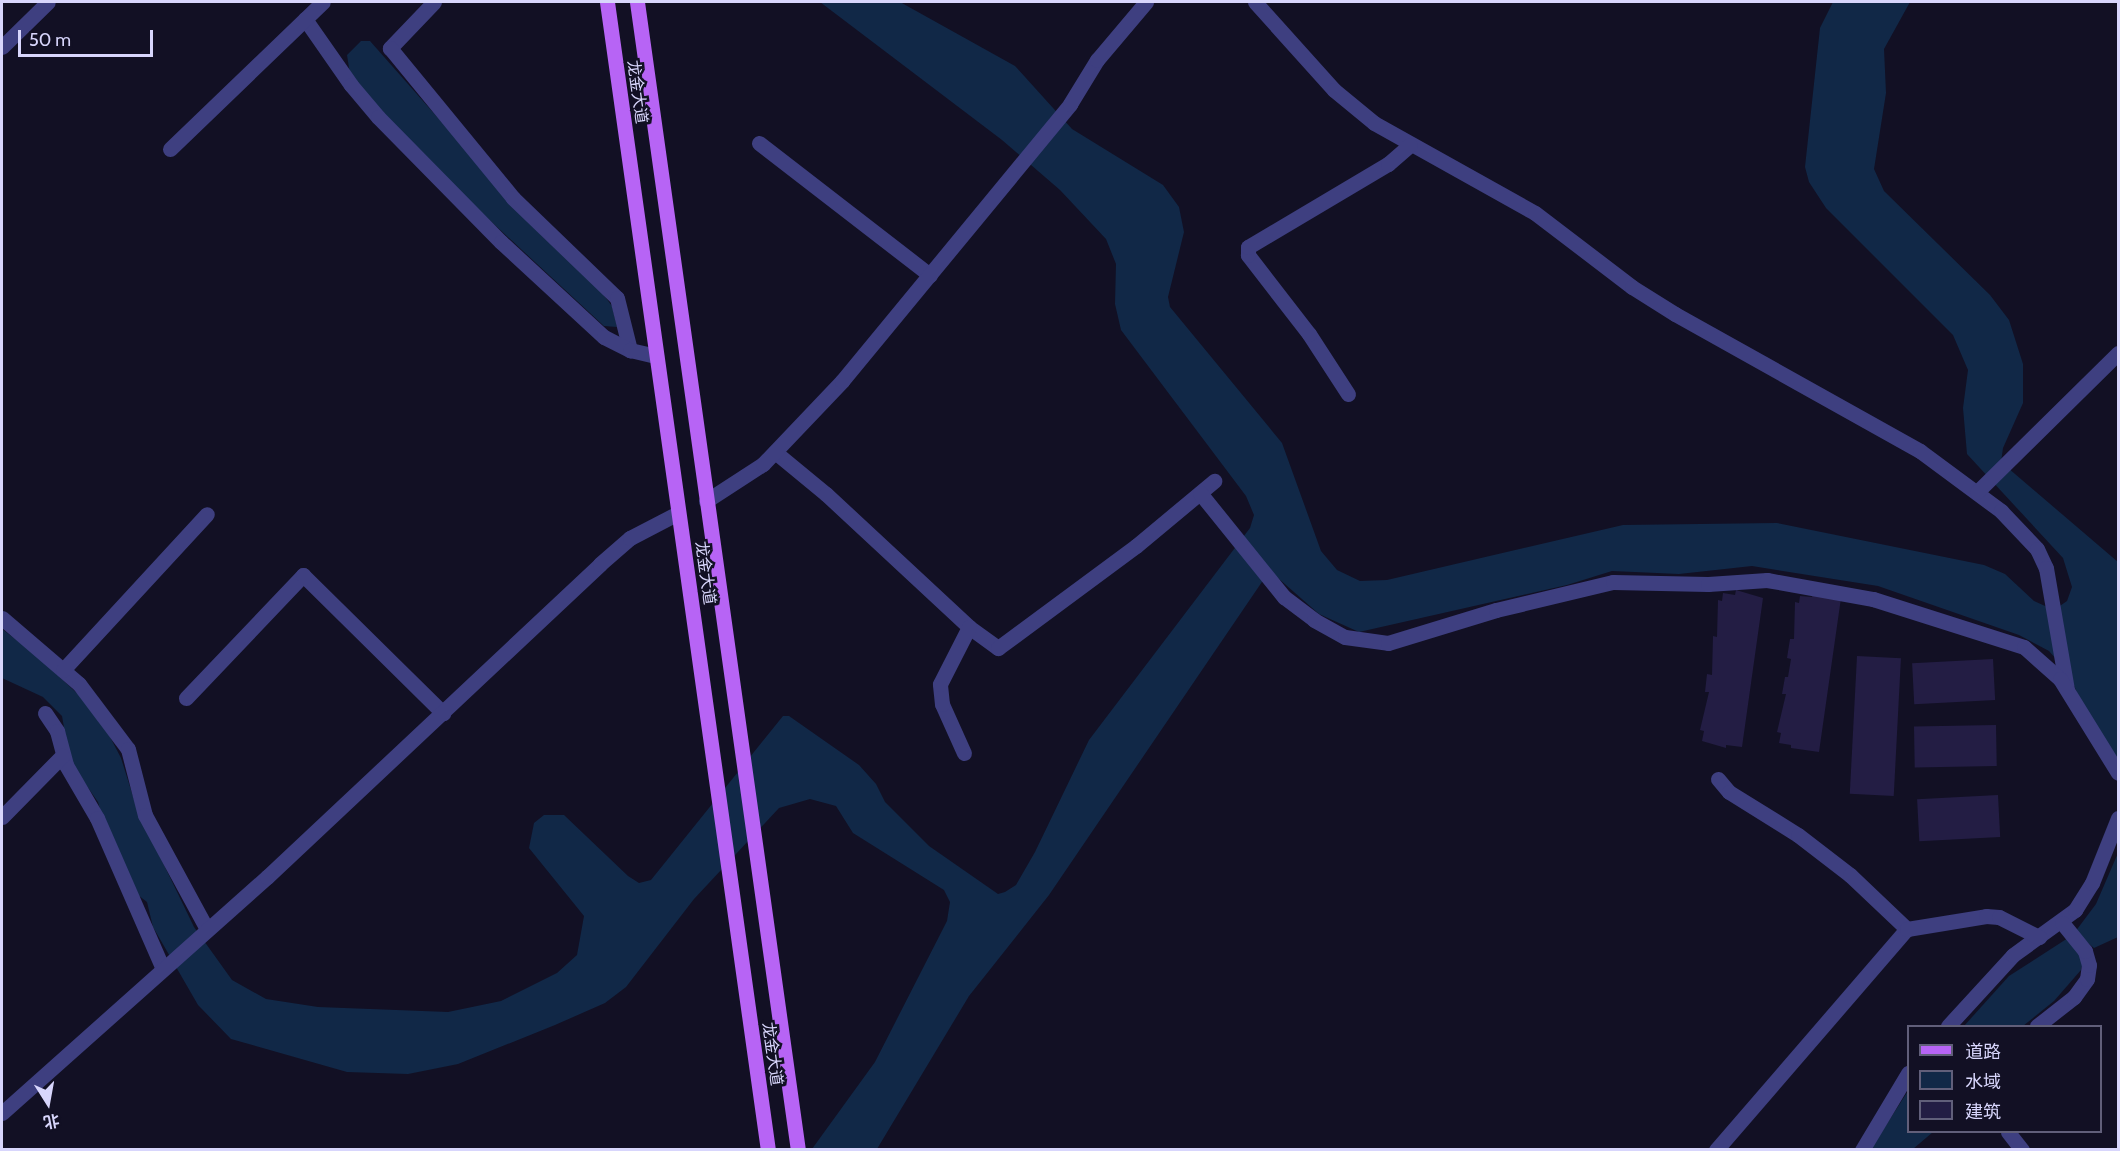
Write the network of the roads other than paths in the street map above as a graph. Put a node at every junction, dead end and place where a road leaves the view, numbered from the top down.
1 (48, 2) edge
2 (323, 2) edge
3 (434, 2) edge
4 (607, 2) edge
5 (637, 2) edge
6 (1146, 2) edge
7 (1255, 2) edge
8 (305, 19) junction
9 (2, 47) edge
10 (759, 143) dead end
11 (1410, 145) junction
12 (170, 149) dead end
13 (930, 275) junction
14 (630, 350) junction
15 (2118, 353) edge
16 (656, 356) junction
17 (1348, 394) dead end
18 (775, 452) junction
19 (1214, 481) dead end
20 (1982, 488) junction
21 (1200, 493) junction
22 (706, 501) junction
23 (678, 513) junction
24 (207, 514) dead end
25 (2, 618) edge
26 (969, 627) junction
27 (63, 670) junction
28 (2067, 689) junction
29 (186, 698) dead end
30 (45, 713) dead end
31 (442, 713) junction
32 (964, 753) dead end
33 (62, 756) junction
34 (2118, 773) edge
35 (1718, 779) dead end
36 (2, 817) edge
37 (2118, 818) edge
38 (2062, 923) junction
39 (1907, 928) junction
40 (203, 931) junction
41 (2039, 937) junction
42 (162, 967) junction
43 (1949, 1025) edge
44 (2038, 1025) edge
45 (1907, 1075) edge
46 (2, 1113) edge
47 (2010, 1133) edge
48 (768, 1149) edge
49 (798, 1149) edge
50 (1716, 1149) edge
51 (1862, 1149) edge
52 (2022, 1149) edge

1 - 9 street
2 - 8 street
3 - 14 street
4 - 16 main road, 龙金大道
5 - 22 main road, 龙金大道
6 - 13 street
7 - 11 street
8 - 12 street
8 - 14 street
10 - 13 street
11 - 17 street
11 - 20 street
13 - 18 street
14 - 16 street
15 - 20 street
16 - 23 main road, 龙金大道
18 - 22 street
18 - 26 street
19 - 21 street
20 - 28 street
21 - 26 street
21 - 28 street
22 - 49 main road, 龙金大道
23 - 31 street
23 - 48 main road, 龙金大道
24 - 27 street
25 - 27 street
26 - 32 street
27 - 40 street
28 - 34 street
29 - 31 street
30 - 33 street
31 - 40 street
33 - 36 street
33 - 42 street
35 - 39 street
37 - 38 street
38 - 41 street
38 - 44 street
39 - 41 street
39 - 50 street
40 - 42 street
41 - 43 street
42 - 46 street
45 - 51 street
47 - 52 street

